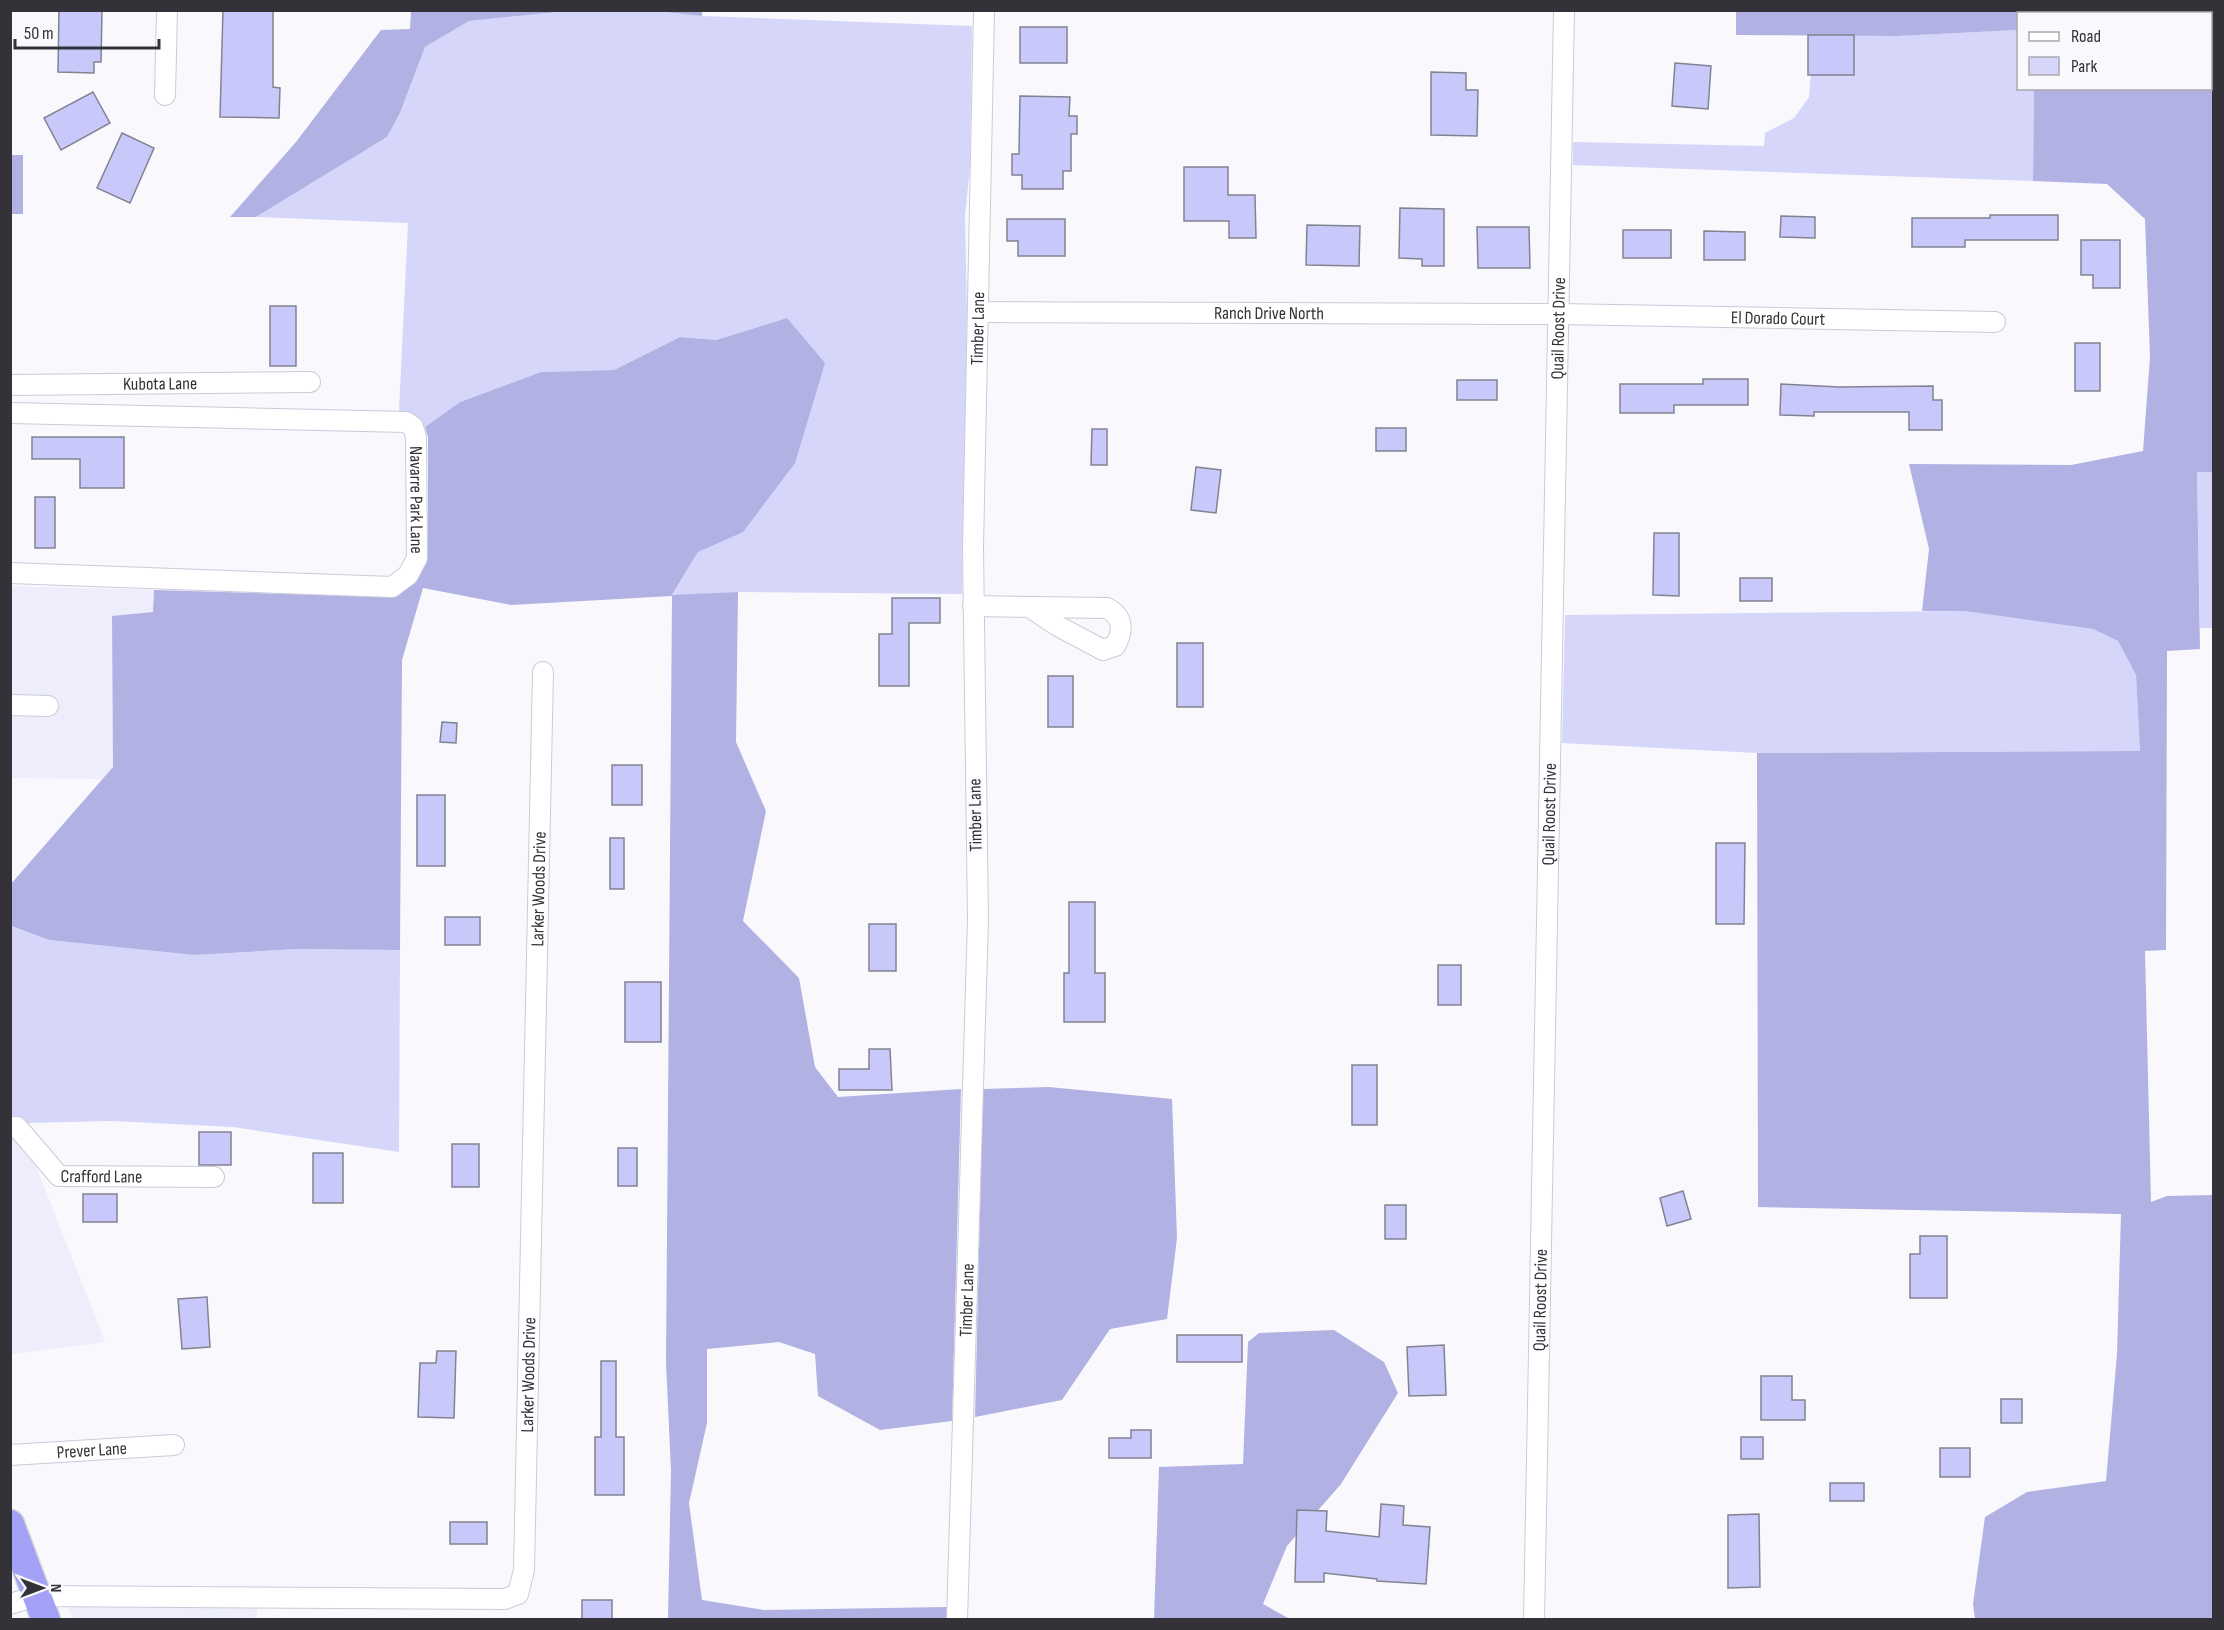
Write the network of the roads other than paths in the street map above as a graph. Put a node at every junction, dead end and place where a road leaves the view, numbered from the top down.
1 (167, 10) edge
2 (984, 10) edge
3 (1564, 10) edge
4 (165, 94) dead end
5 (978, 312) junction
6 (1559, 314) junction
7 (1995, 322) dead end
8 (310, 382) dead end
9 (10, 385) edge
10 (10, 414) edge
11 (10, 573) edge
12 (973, 606) junction
13 (1031, 608) dead end
14 (543, 672) dead end
15 (10, 705) edge
16 (48, 706) dead end
17 (10, 1127) edge
18 (214, 1177) dead end
19 (174, 1445) dead end
20 (10, 1455) edge
21 (10, 1524) edge
22 (10, 1604) edge
23 (42, 1608) edge
24 (957, 1620) edge
25 (1534, 1620) edge

1 - 4 street
2 - 5 street, Timber Lane
3 - 6 street, Quail Roost Drive
5 - 6 street, Ranch Drive North
5 - 12 street, Timber Lane
6 - 7 street, El Dorado Court
6 - 25 street, Quail Roost Drive
8 - 9 street, Kubota Lane
10 - 11 street, Navarre Park Lane
12 - 13 street
12 - 24 street, Timber Lane
14 - 23 street, Larker Woods Drive
15 - 16 street
17 - 18 street, Crafford Lane
19 - 20 street, Prever Lane
21 - 23 highway
22 - 23 street

